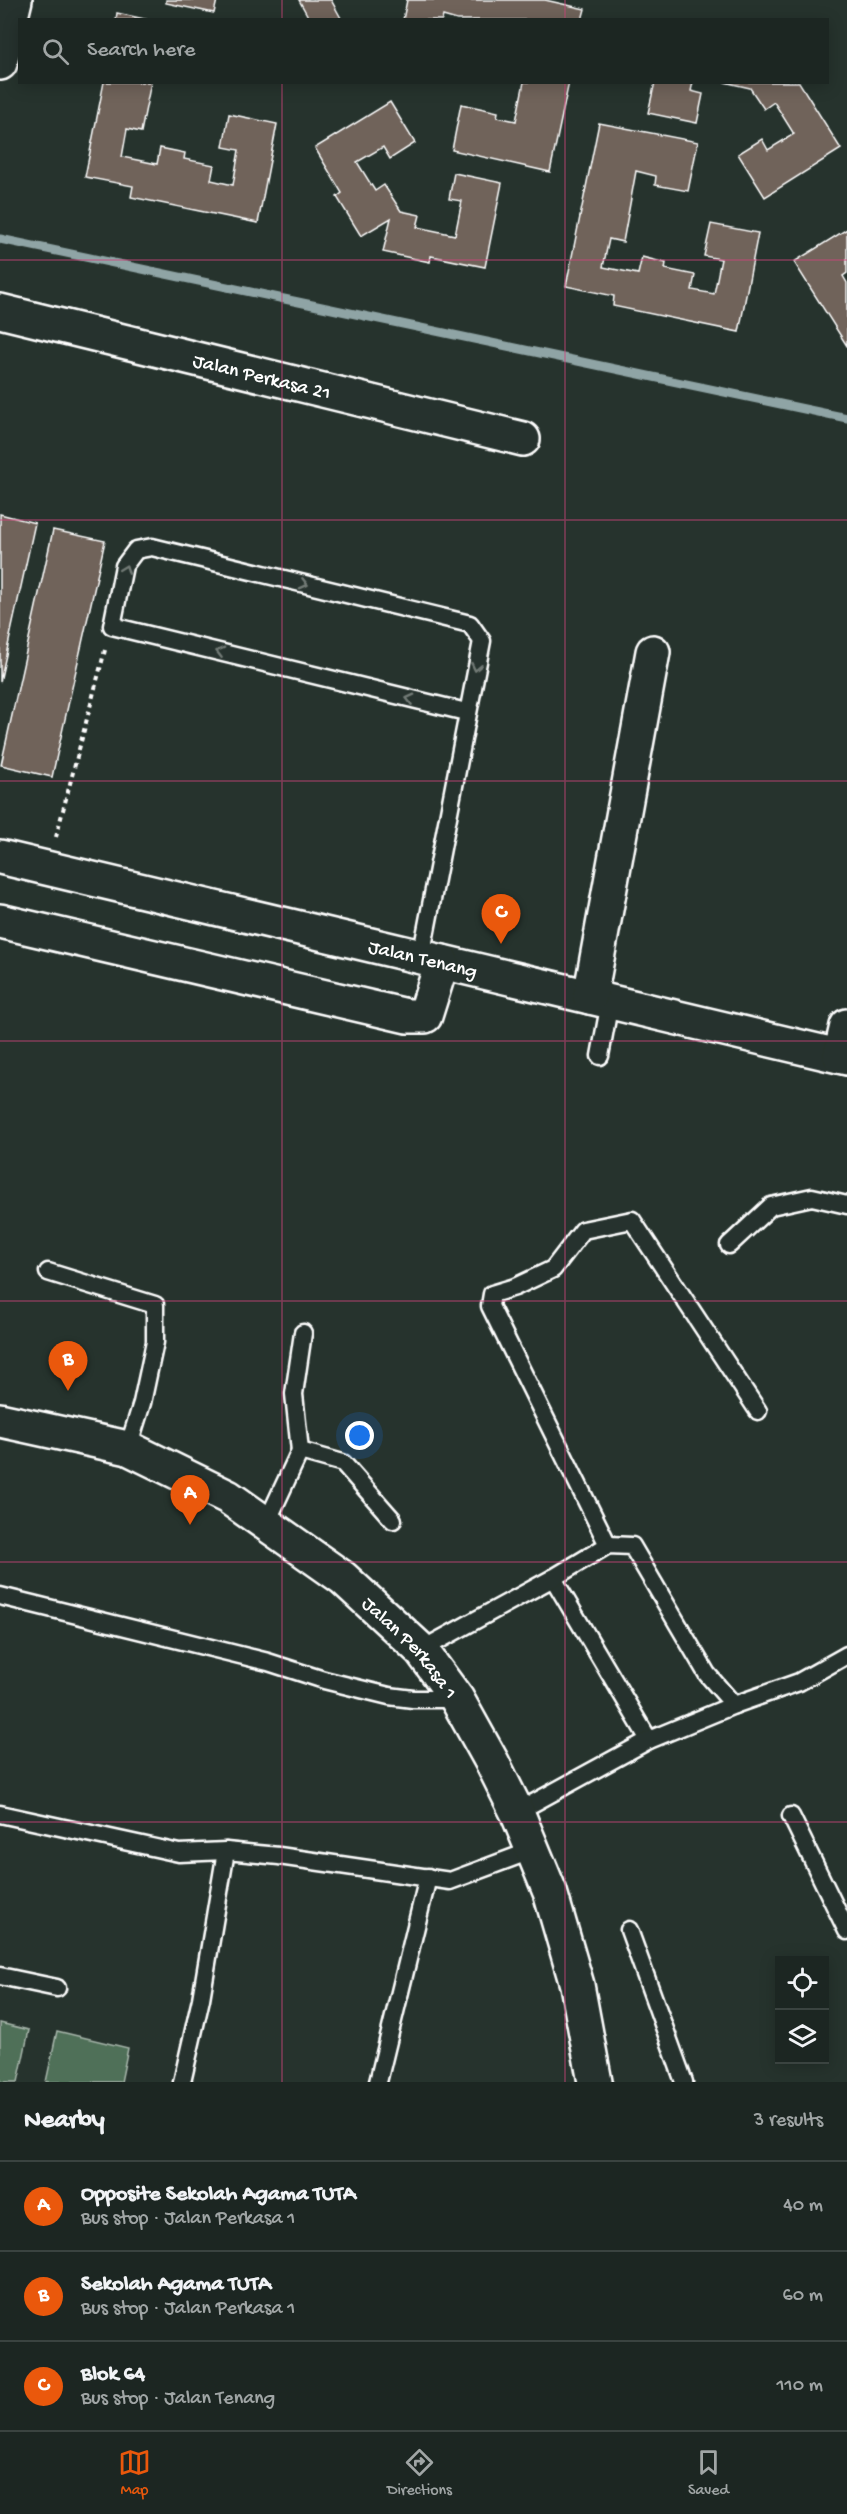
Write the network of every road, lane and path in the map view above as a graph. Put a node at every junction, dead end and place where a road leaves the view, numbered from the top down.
1 (15, 0) edge
2 (0, 63) edge
3 (0, 311) edge
4 (523, 439) dead end
5 (111, 626) junction
6 (653, 652) dead end
7 (466, 712) junction
8 (0, 857) edge
9 (48, 869) junction
10 (0, 921) edge
11 (431, 960) junction
12 (600, 1000) junction
13 (845, 1047) edge
14 (600, 1056) dead end
15 (847, 1205) edge
16 (729, 1245) dead end
17 (48, 1272) dead end
18 (303, 1333) dead end
19 (758, 1411) dead end
20 (0, 1420) edge
21 (128, 1448) junction
22 (300, 1451) junction
23 (393, 1520) dead end
24 (266, 1524) junction
25 (608, 1545) junction
26 (553, 1578) junction
27 (0, 1596) edge
28 (421, 1650) junction
29 (847, 1654) edge
30 (457, 1699) junction
31 (734, 1705) junction
32 (649, 1740) junction
33 (517, 1812) junction
34 (0, 1814) edge
35 (791, 1816) dead end
36 (533, 1850) junction
37 (226, 1851) junction
38 (428, 1877) junction
39 (629, 1930) dead end
40 (847, 1931) edge
41 (0, 1976) edge
42 (57, 1988) dead end
43 (182, 2082) edge
44 (378, 2082) edge
45 (595, 2082) edge
46 (684, 2082) edge

1 - 2 street
3 - 4 street, Jalan Perkasa 21
7 -> 5 lane
5 -> 7 lane
5 - 9 path
6 - 12 street
7 - 11 lane
8 - 9 street, Jalan Tenang
9 - 11 street, Jalan Tenang
10 - 11 street
11 - 12 street, Jalan Tenang
12 - 13 street, Jalan Tenang
12 - 14 lane
15 - 16 lane
17 - 21 lane
18 - 22 lane
19 - 25 lane
20 - 21 street, Jalan Perkasa 1
21 - 24 street, Jalan Perkasa 1
22 - 23 lane
22 - 24 lane
24 - 28 street, Jalan Perkasa 1
25 - 26 lane
25 - 31 lane
26 - 28 lane
26 - 32 lane
27 - 30 lane
28 - 30 street, Jalan Perkasa 1
29 - 31 lane
30 - 33 street, Jalan Perkasa 1
31 - 32 lane
32 - 33 lane
33 - 36 street, Jalan Perkasa 1
34 - 37 lane
35 - 40 lane
36 - 38 lane
36 - 45 street, Jalan Perkasa 1
37 - 38 lane
37 - 43 lane
38 - 44 lane
39 - 46 lane
41 - 42 lane

